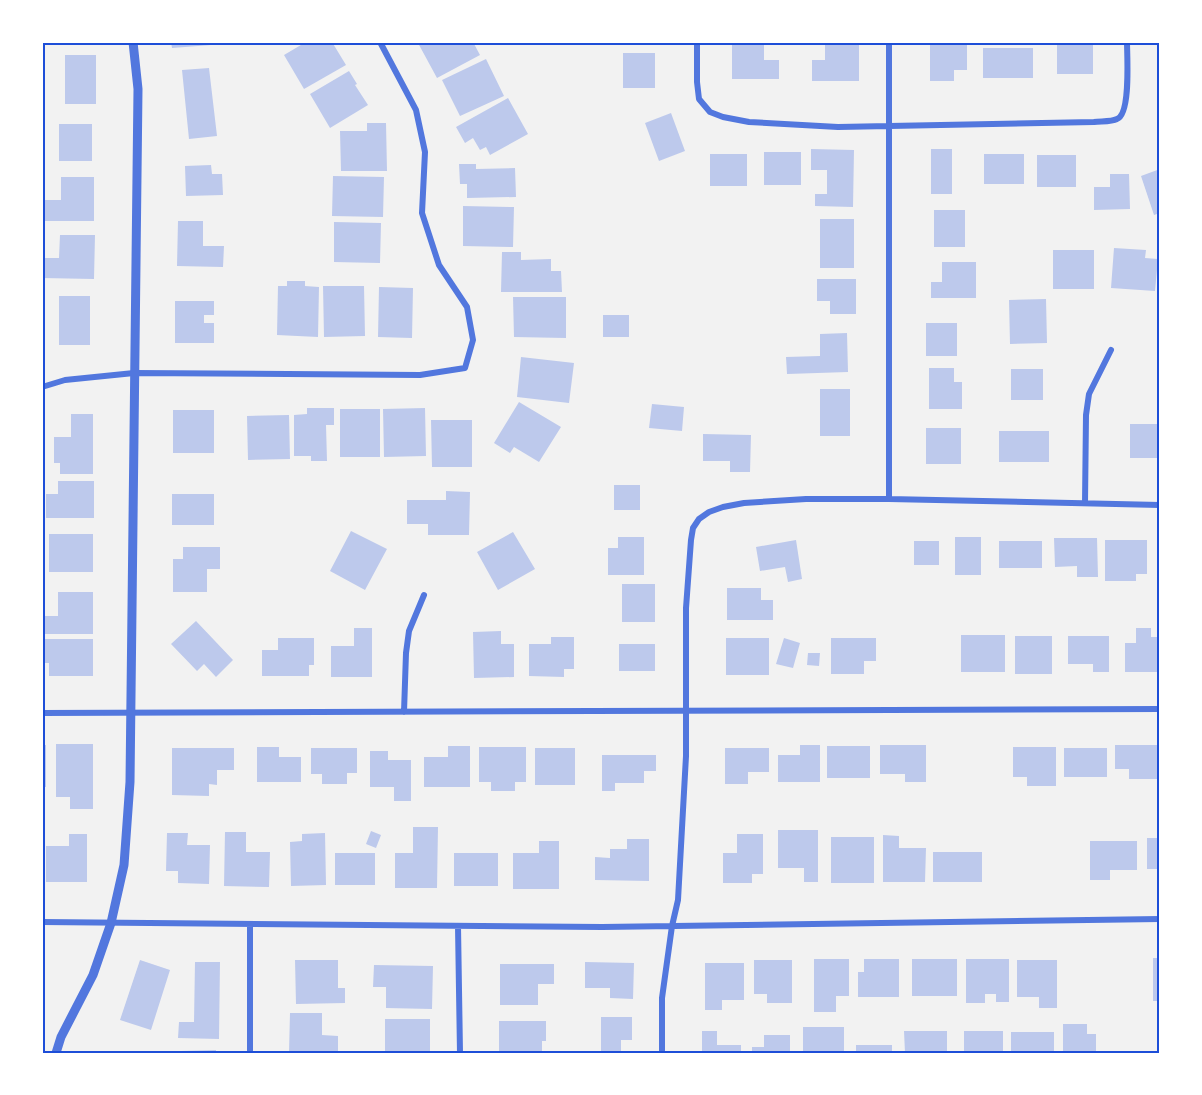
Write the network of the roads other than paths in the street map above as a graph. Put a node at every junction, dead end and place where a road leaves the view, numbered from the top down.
1 (134, 42) edge
2 (380, 42) edge
3 (698, 42) edge
4 (889, 42) edge
5 (1127, 42) edge
6 (889, 127) junction
7 (1111, 350) dead end
8 (134, 373) junction
9 (42, 387) edge
10 (889, 499) junction
11 (1085, 503) junction
12 (1160, 505) edge
13 (424, 595) dead end
14 (1160, 709) edge
15 (404, 712) junction
16 (687, 712) junction
17 (42, 713) edge
18 (130, 714) junction
19 (1160, 920) edge
20 (42, 922) edge
21 (111, 923) junction
22 (250, 924) junction
23 (458, 926) junction
24 (672, 926) junction
25 (56, 1053) edge
26 (250, 1053) edge
27 (460, 1053) edge
28 (662, 1053) edge

1 - 8 street
2 - 8 street
3 - 6 street
4 - 6 street
5 - 6 street
6 - 10 street
7 - 11 street
8 - 9 street
8 - 18 street
10 - 11 street
10 - 16 street
11 - 12 street
13 - 15 street
14 - 16 street
15 - 16 street
15 - 18 street
16 - 24 street
17 - 18 street
18 - 21 street
19 - 24 street
20 - 21 street
21 - 22 street
21 - 25 street
22 - 23 street
22 - 26 street
23 - 24 street
23 - 27 street
24 - 28 street

